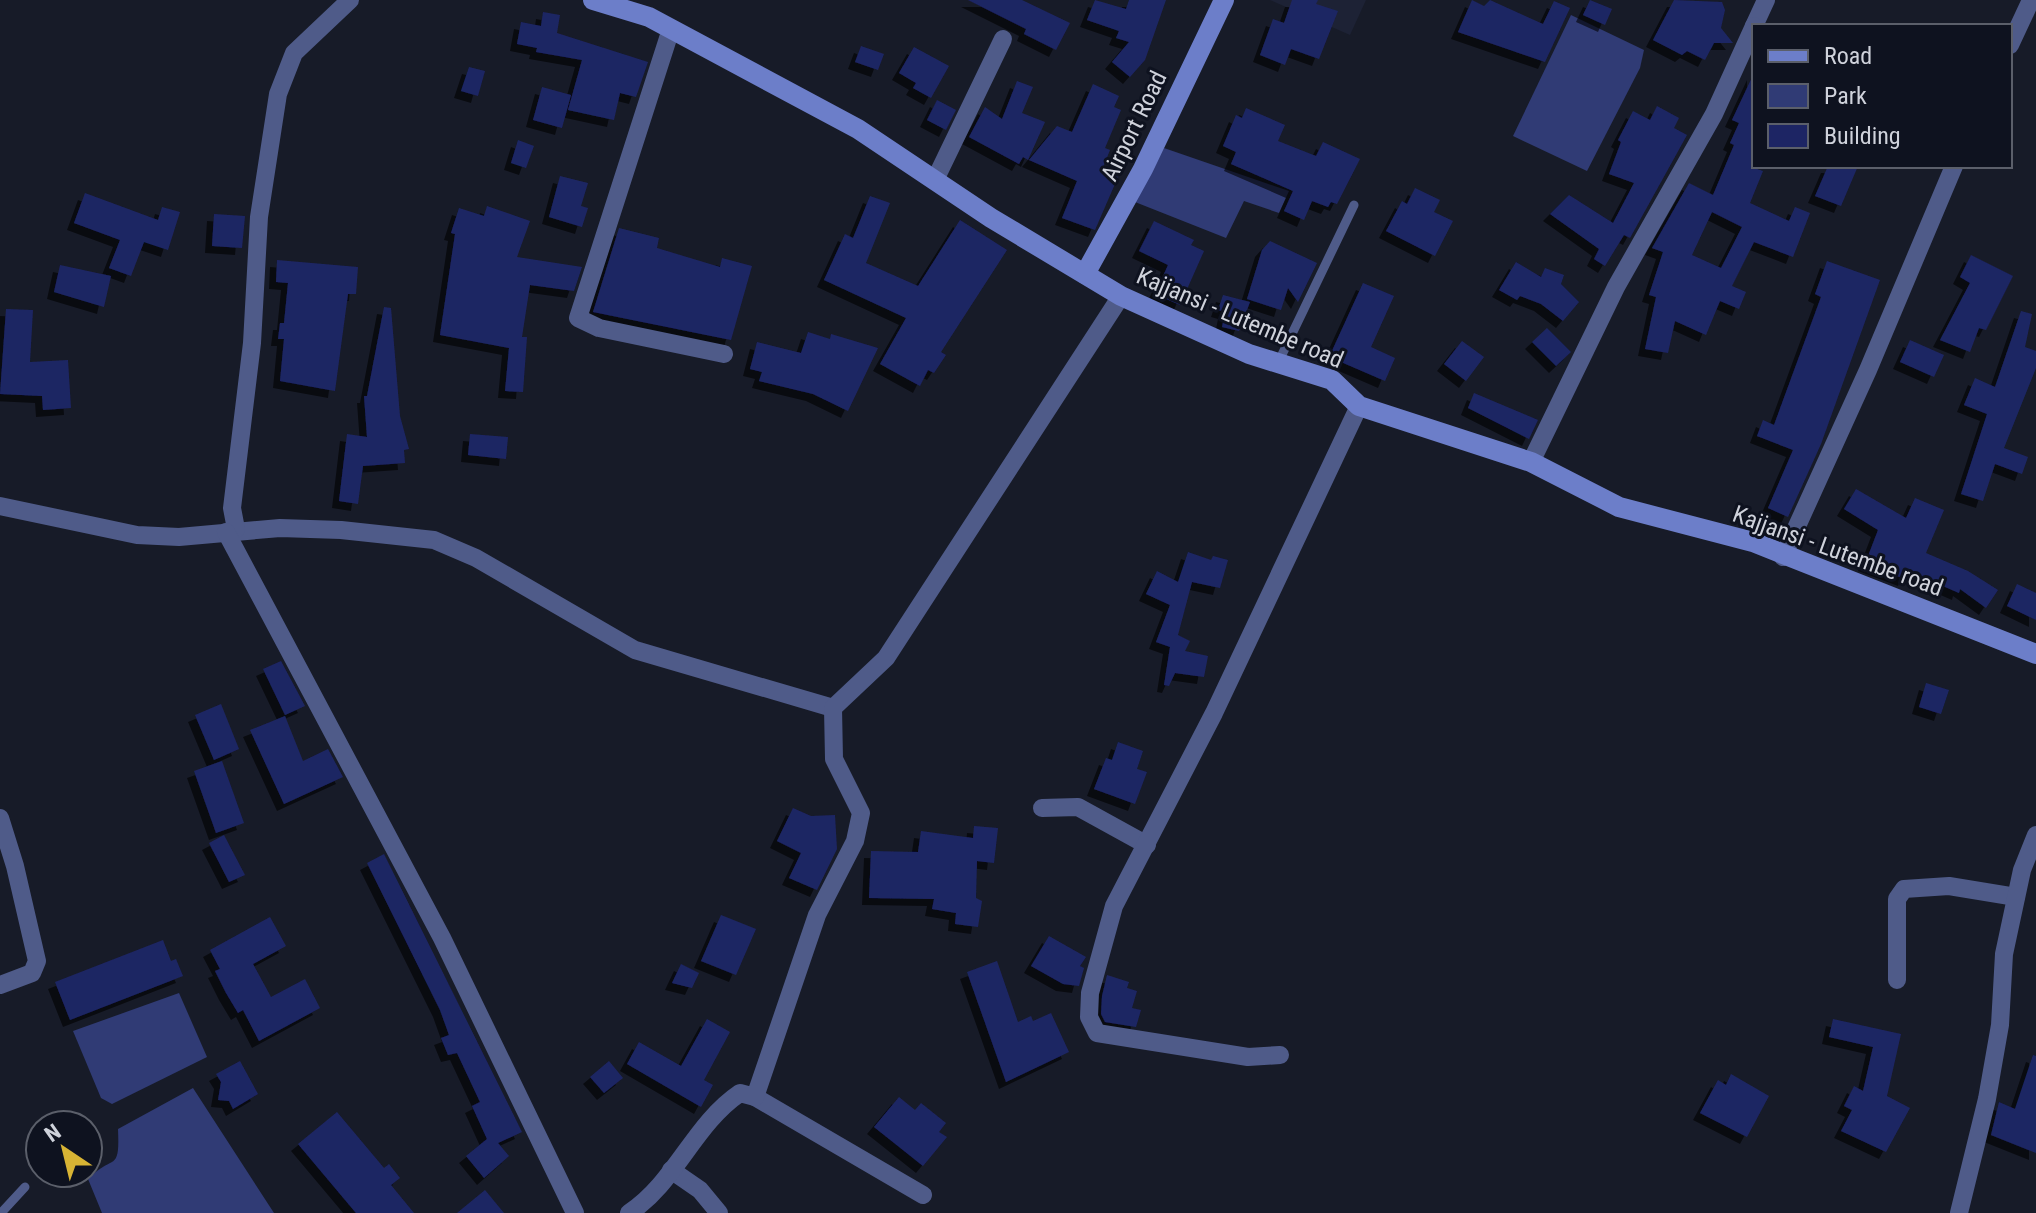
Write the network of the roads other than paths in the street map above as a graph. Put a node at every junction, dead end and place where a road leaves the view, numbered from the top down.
1 (350, 0) edge
2 (593, 0) edge
3 (1224, 0) edge
4 (1766, 0) edge
5 (2031, 0) edge
6 (1755, 24) edge
7 (671, 29) junction
8 (1752, 30) edge
9 (1003, 39) dead end
10 (2012, 41) edge
11 (1953, 168) edge
12 (935, 180) junction
13 (1354, 205) dead end
14 (1085, 274) junction
15 (1121, 296) junction
16 (724, 354) dead end
17 (1278, 363) junction
18 (1359, 406) junction
19 (1531, 462) junction
20 (0, 506) edge
21 (231, 530) junction
22 (1783, 557) junction
23 (2035, 653) edge
24 (833, 708) junction
25 (1042, 808) dead end
26 (0, 818) edge
27 (2036, 835) edge
28 (1147, 845) junction
29 (2016, 897) junction
30 (1897, 980) dead end
31 (0, 985) edge
32 (1280, 1055) dead end
33 (755, 1097) junction
34 (671, 1170) junction
35 (24, 1188) edge
36 (923, 1195) dead end
37 (1, 1213) edge
38 (575, 1213) edge
39 (629, 1213) edge
40 (719, 1213) edge
41 (1959, 1213) edge

1 - 21 street
2 - 7 street, Kajjansi - Lutembe road
3 - 14 street, Airport Road
4 - 6 street
5 - 10 street
7 - 12 street, Kajjansi - Lutembe road
7 - 16 street
8 - 19 street
9 - 12 street
11 - 22 street
12 - 14 street, Kajjansi - Lutembe road
13 - 17 lane
14 - 15 street, Kajjansi - Lutembe road
15 - 17 street, Kajjansi - Lutembe road
15 - 24 street
17 - 18 street, Kajjansi - Lutembe road
18 - 19 street, Kajjansi - Lutembe road
18 - 28 street
19 - 22 street, Kajjansi - Lutembe road
20 - 21 street
21 - 24 street
21 - 38 street
22 - 23 street, Kajjansi - Lutembe road
24 - 33 street
25 - 28 street
26 - 31 street
27 - 29 street
28 - 32 street
29 - 30 street
29 - 41 street
33 - 34 street
33 - 36 street
34 - 39 street
34 - 40 street
35 - 37 lane

